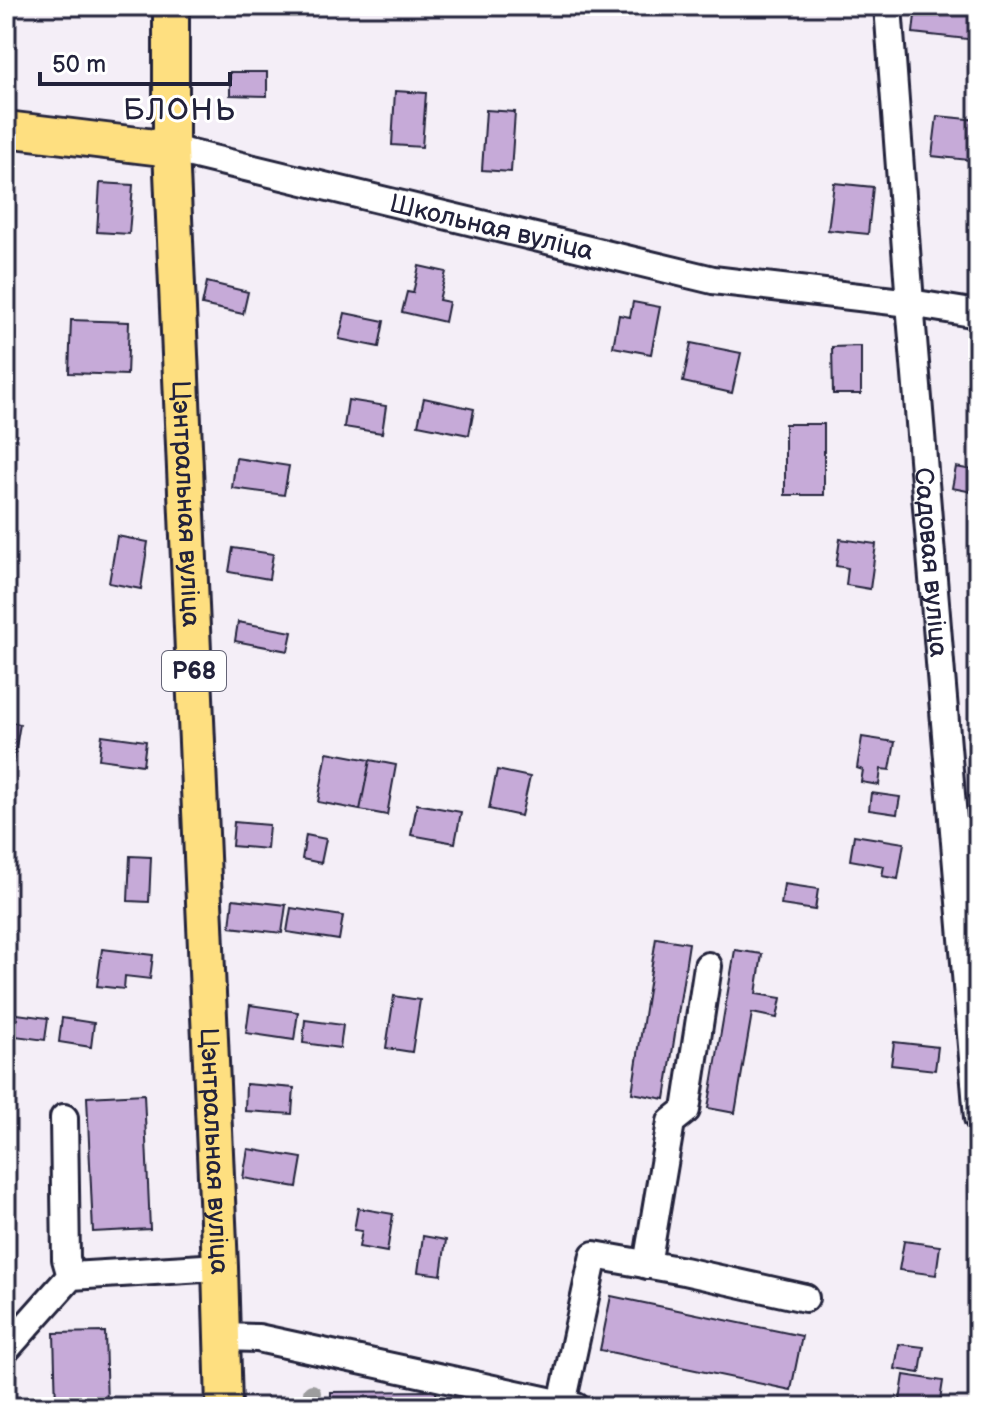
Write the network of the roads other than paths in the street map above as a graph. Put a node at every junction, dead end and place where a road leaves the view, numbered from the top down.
1 (171, 6) edge
2 (888, 6) edge
3 (6, 129) edge
4 (171, 149) junction
5 (910, 303) junction
6 (978, 314) edge
7 (708, 966) dead end
8 (64, 1118) dead end
9 (978, 1118) edge
10 (647, 1265) junction
11 (220, 1267) junction
12 (71, 1276) junction
13 (805, 1298) dead end
14 (222, 1337) junction
15 (6, 1349) edge
16 (569, 1405) edge
17 (224, 1407) edge

1 - 4 main road, Цэнтральная вуліца / Р68
2 - 5 street, Садовая вуліца
3 - 4 main road, Школьная вуліца
4 - 5 street, Школьная вуліца
4 - 11 main road, Цэнтральная вуліца / Р68
5 - 6 street, Школьная вуліца
5 - 9 street, Садовая вуліца
7 - 10 street
8 - 12 street
10 - 13 street
10 - 16 street
11 - 12 street
11 - 14 main road, Цэнтральная вуліца / Р68
12 - 15 street
14 - 16 street
14 - 17 main road, Р68

